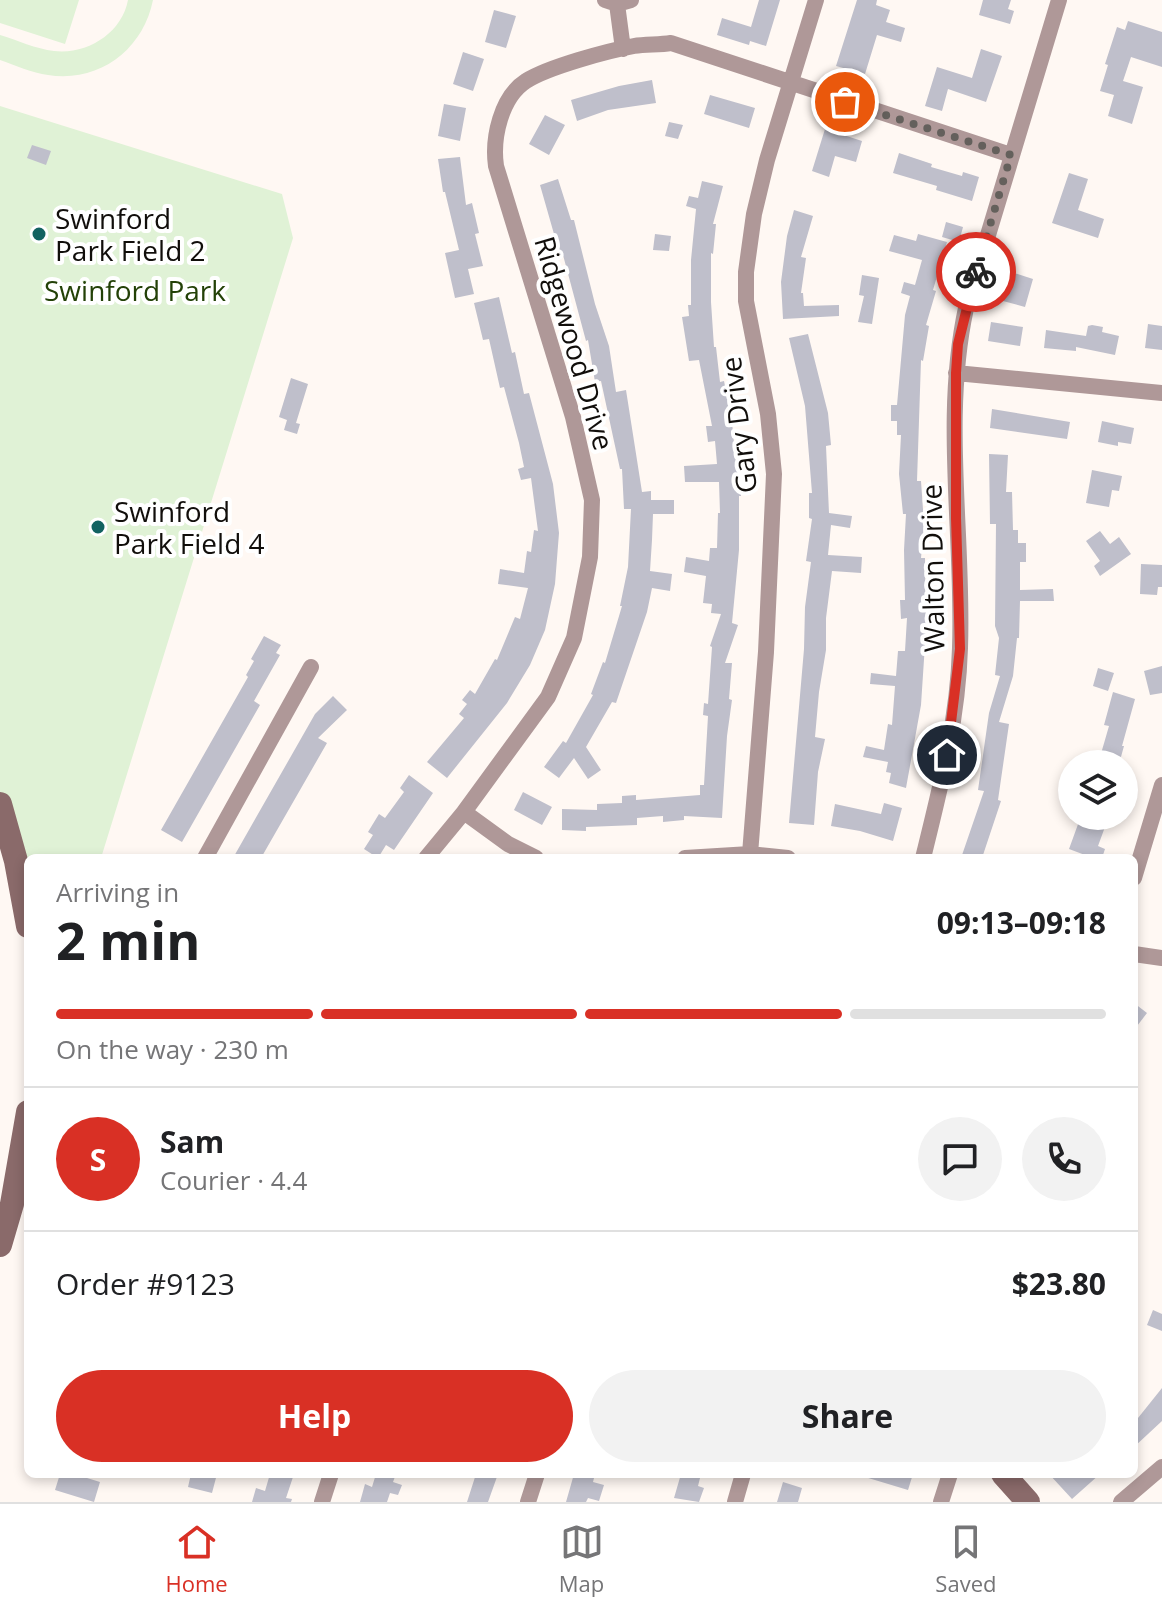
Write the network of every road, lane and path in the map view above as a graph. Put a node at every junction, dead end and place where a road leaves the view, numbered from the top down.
1 (816, 0) edge
2 (1059, 0) edge
3 (618, 1) edge
4 (623, 49) junction
5 (790, 84) junction
6 (1011, 155) junction
7 (956, 373) junction
8 (1162, 393) edge
9 (311, 667) dead end
10 (1162, 785) edge
11 (0, 804) edge
12 (464, 812) junction
13 (207, 854) edge
14 (429, 854) edge
15 (528, 854) edge
16 (750, 854) edge
17 (924, 854) edge
18 (1138, 865) edge
19 (24, 904) edge
20 (1138, 952) edge
21 (1162, 958) edge
22 (24, 1128) edge
23 (6, 1202) edge
24 (0, 1245) edge
25 (1162, 1467) edge
26 (330, 1478) edge
27 (536, 1478) edge
28 (742, 1478) edge
29 (949, 1478) edge
30 (1007, 1478) edge
31 (322, 1502) edge
32 (528, 1502) edge
33 (735, 1502) edge
34 (941, 1502) edge
35 (1028, 1502) edge
36 (1121, 1502) edge

1 - 5 street, Gary Drive
2 - 6 street, Walton Drive
3 - 4 street
4 - 5 street, Ridgewood Drive
4 - 12 street, Ridgewood Drive
5 - 6 street, Ridgewood Drive
5 - 16 street, Gary Drive
6 - 7 street, Walton Drive
7 - 8 street
7 - 17 street, Walton Drive
9 - 13 street
10 - 18 street
11 - 19 main road
12 - 14 street, Ridgewood Drive
12 - 15 street
20 - 21 street
22 - 23 main road
23 - 24 main road
25 - 36 street
26 - 31 street
27 - 32 street
28 - 33 street
29 - 34 street
30 - 35 main road

